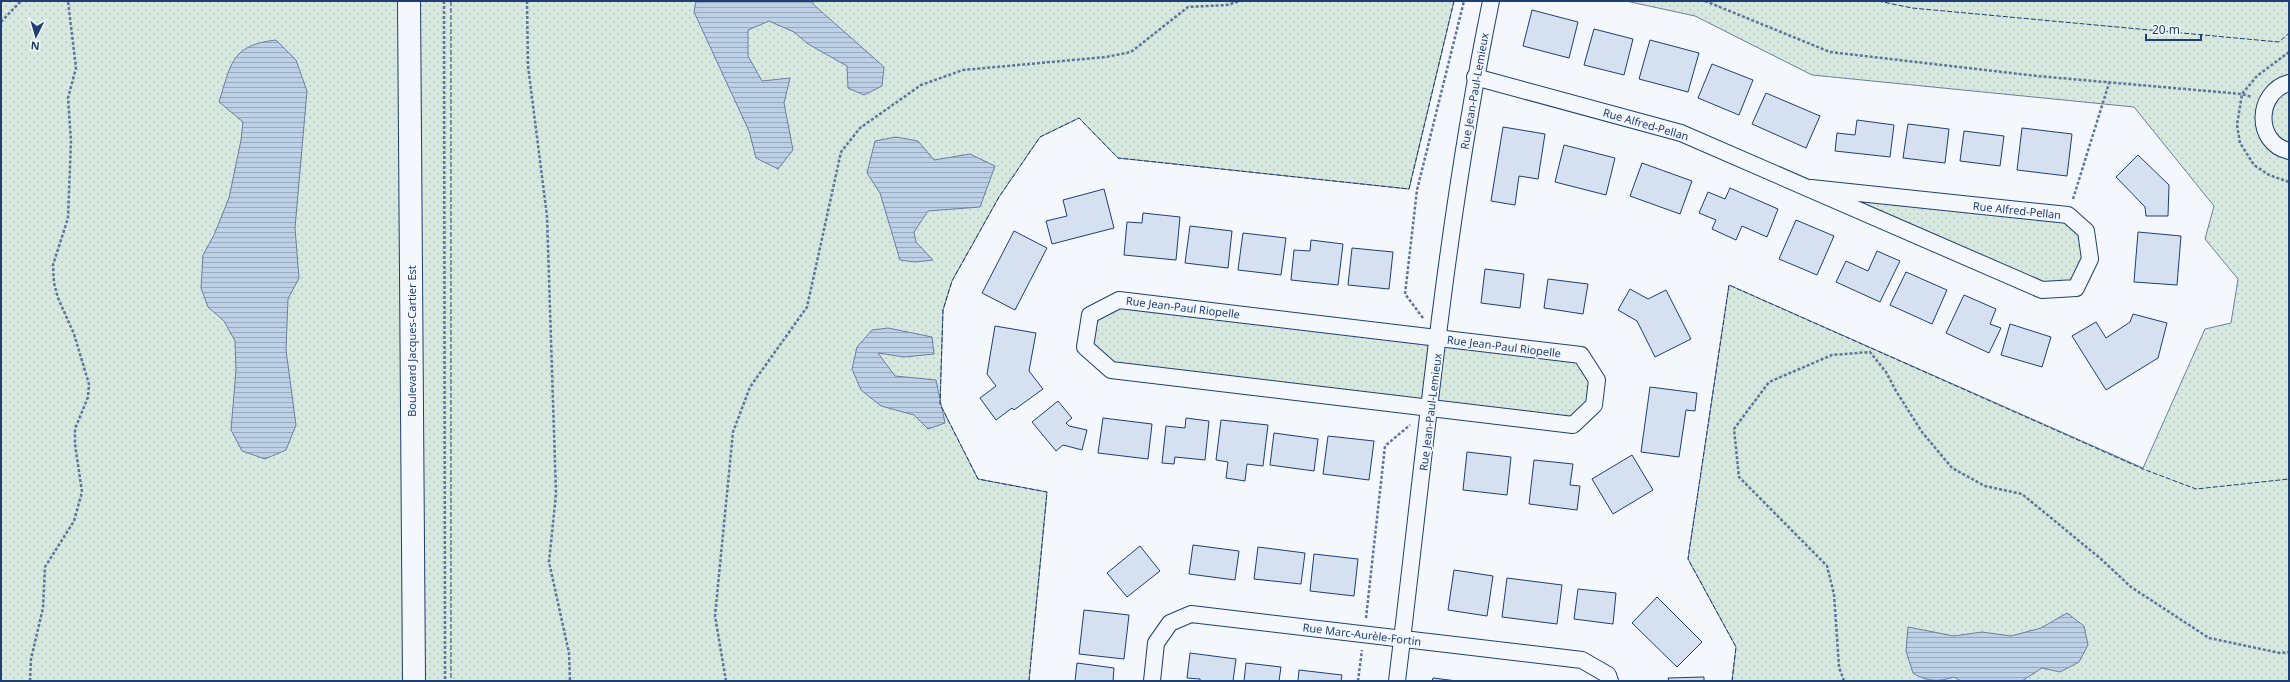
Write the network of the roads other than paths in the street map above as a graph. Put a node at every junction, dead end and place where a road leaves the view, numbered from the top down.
1 (409, 1) edge
2 (1491, 1) edge
3 (1475, 77) junction
4 (2289, 83) edge
5 (2289, 151) edge
6 (1811, 188) junction
7 (1438, 338) junction
8 (1430, 408) junction
9 (1402, 639) junction
10 (414, 681) edge
11 (1152, 681) edge
12 (1398, 681) edge
13 (1610, 681) edge

1 - 10 main road, Boulevard Jacques-Cartier Est
2 - 3 street, Rue Jean-Paul-Lemieux
3 - 6 street, Rue Alfred-Pellan
3 - 7 street, Rue Jean-Paul-Lemieux
4 - 5 street
6 - 6 street, Rue Alfred-Pellan
7 - 8 street, Rue Jean-Paul-Lemieux
7 - 8 street, Rue Jean-Paul Riopelle
7 - 8 street, Rue Jean-Paul Riopelle
8 - 9 street, Rue Jean-Paul-Lemieux
9 - 11 street, Rue Marc-Aurèle-Fortin
9 - 12 street, Rue Jean-Paul-Lemieux
9 - 13 street, Rue Marc-Aurèle-Fortin

